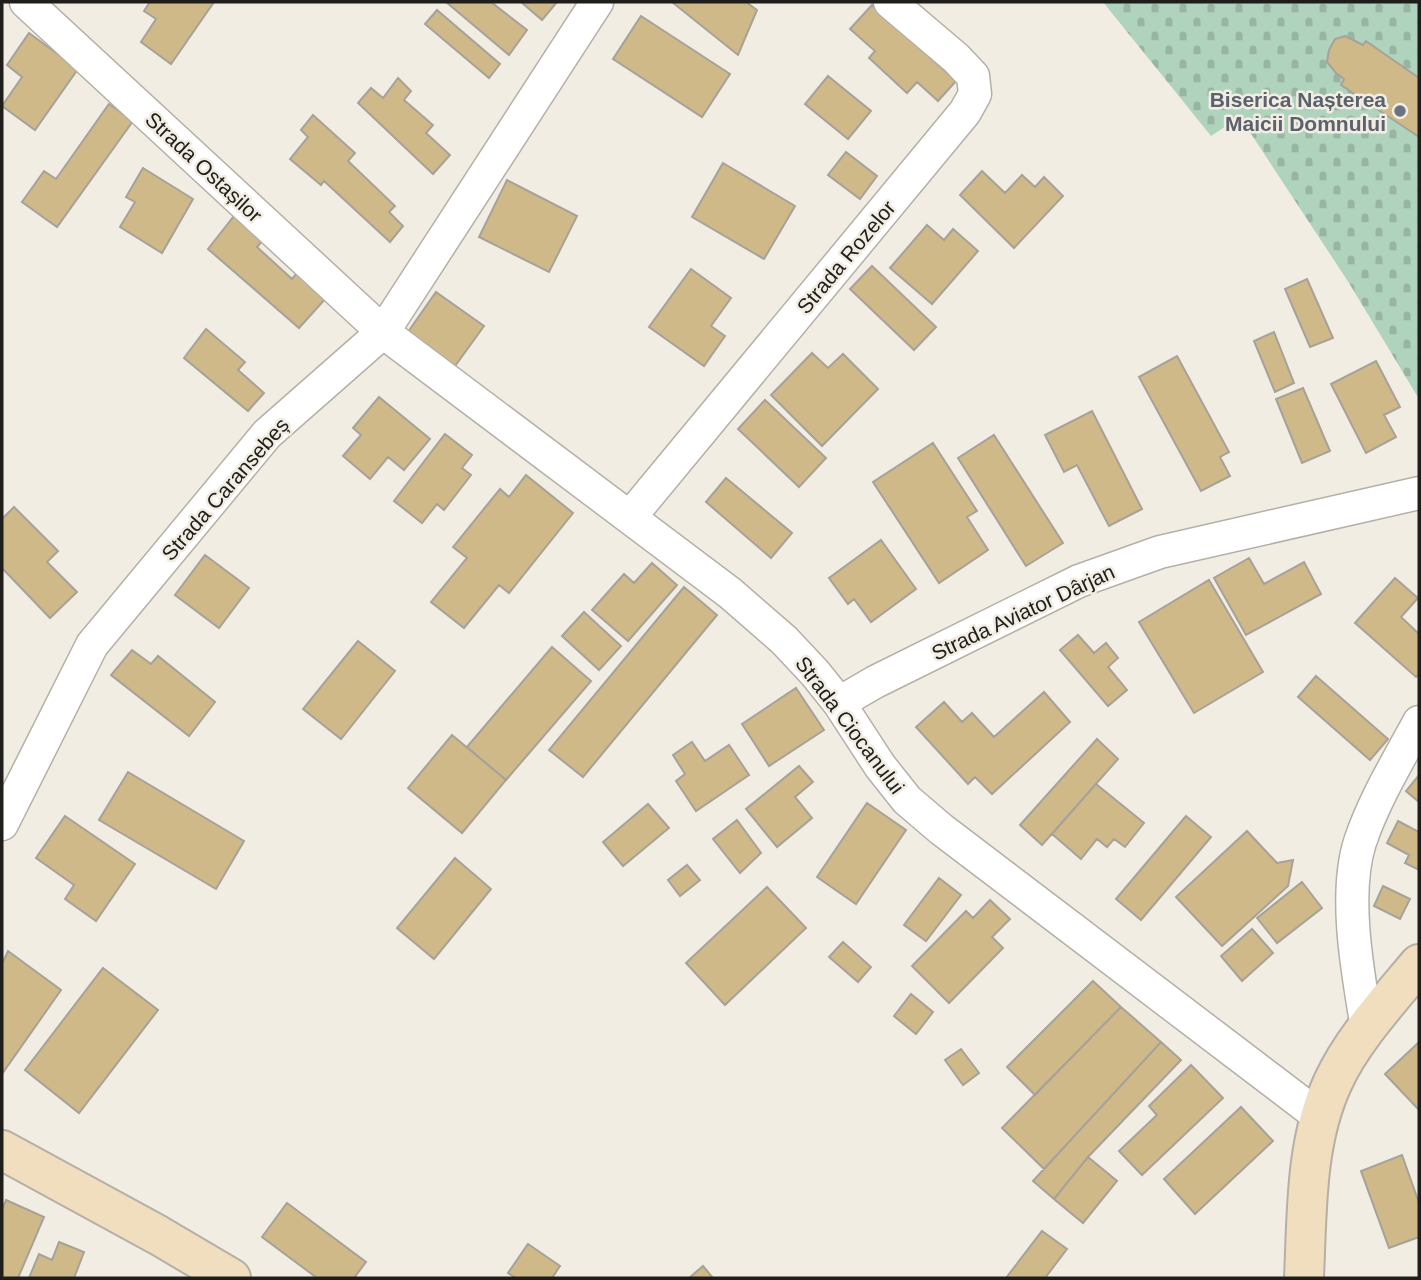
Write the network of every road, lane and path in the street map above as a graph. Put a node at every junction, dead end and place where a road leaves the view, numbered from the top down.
1 (26, 2) edge
2 (597, 2) edge
3 (890, 2) edge
4 (383, 332) junction
5 (1419, 493) edge
6 (630, 517) junction
7 (839, 703) junction
8 (1419, 722) edge
9 (2, 824) edge
10 (1419, 964) edge
11 (1367, 1028) junction
12 (1320, 1117) junction
13 (2, 1150) edge
14 (231, 1278) edge
15 (1304, 1278) edge

1 - 4 street, Strada Ostașilor
2 - 4 street, Strada Caransebeș
3 - 6 street, Strada Rozelor
4 - 6 street, Strada Ciocanului
4 - 9 street, Strada Caransebeș
5 - 7 street, Strada Aviator Dârjan
6 - 7 street, Strada Ciocanului
7 - 12 street, Strada Ciocanului
8 - 11 street
10 - 11 street
11 - 12 street
12 - 15 street
13 - 14 street

